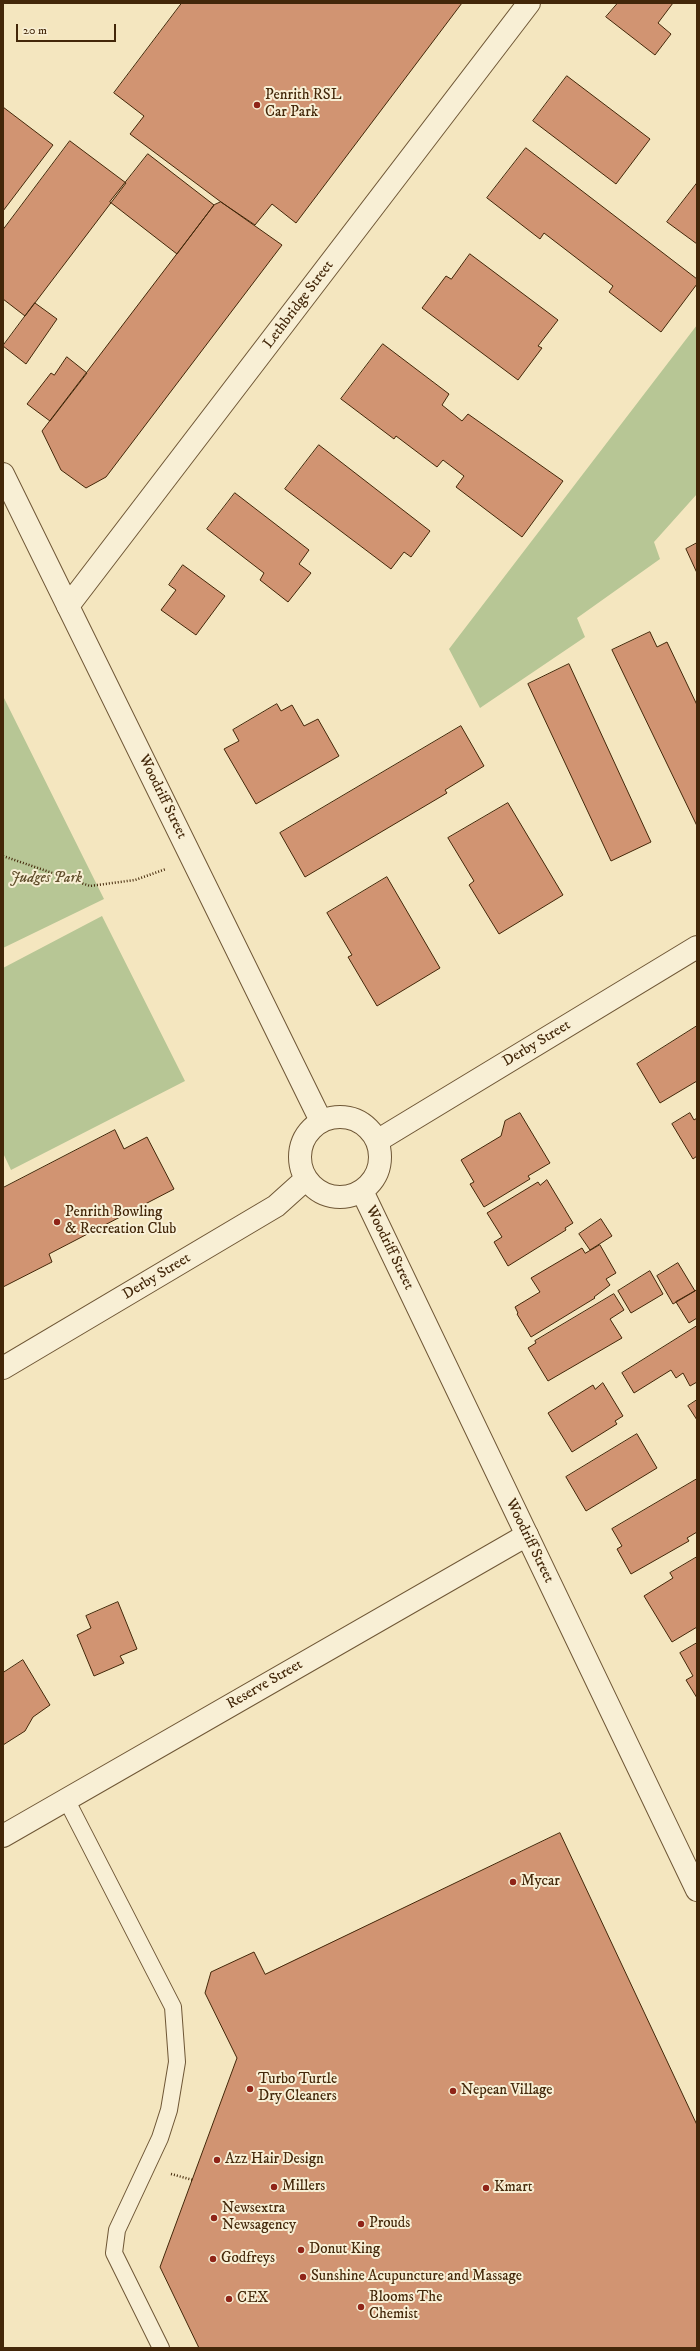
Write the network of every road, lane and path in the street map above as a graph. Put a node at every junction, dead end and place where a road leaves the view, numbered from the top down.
1 (529, 3) edge
2 (3, 474) edge
3 (68, 606) junction
4 (3, 856) edge
5 (193, 859) junction
6 (697, 946) edge
7 (321, 1121) junction
8 (376, 1141) junction
9 (306, 1179) junction
10 (362, 1191) junction
11 (3, 1368) edge
12 (527, 1535) junction
13 (66, 1799) junction
14 (3, 1836) edge
15 (697, 1890) edge
16 (161, 2348) edge

1 - 3 street, Lethbridge Street
2 - 3 street, Woodriff Street
3 - 5 street, Woodriff Street
4 - 5 path
5 - 7 street, Woodriff Street
6 - 8 street, Derby Street
7 - 8 street
7 - 9 street
8 - 10 street
9 - 10 street
9 - 11 street, Derby Street
10 - 12 street, Woodriff Street
12 - 13 street, Reserve Street
12 - 15 street, Woodriff Street
13 - 14 street, Reserve Street
13 - 16 lane

